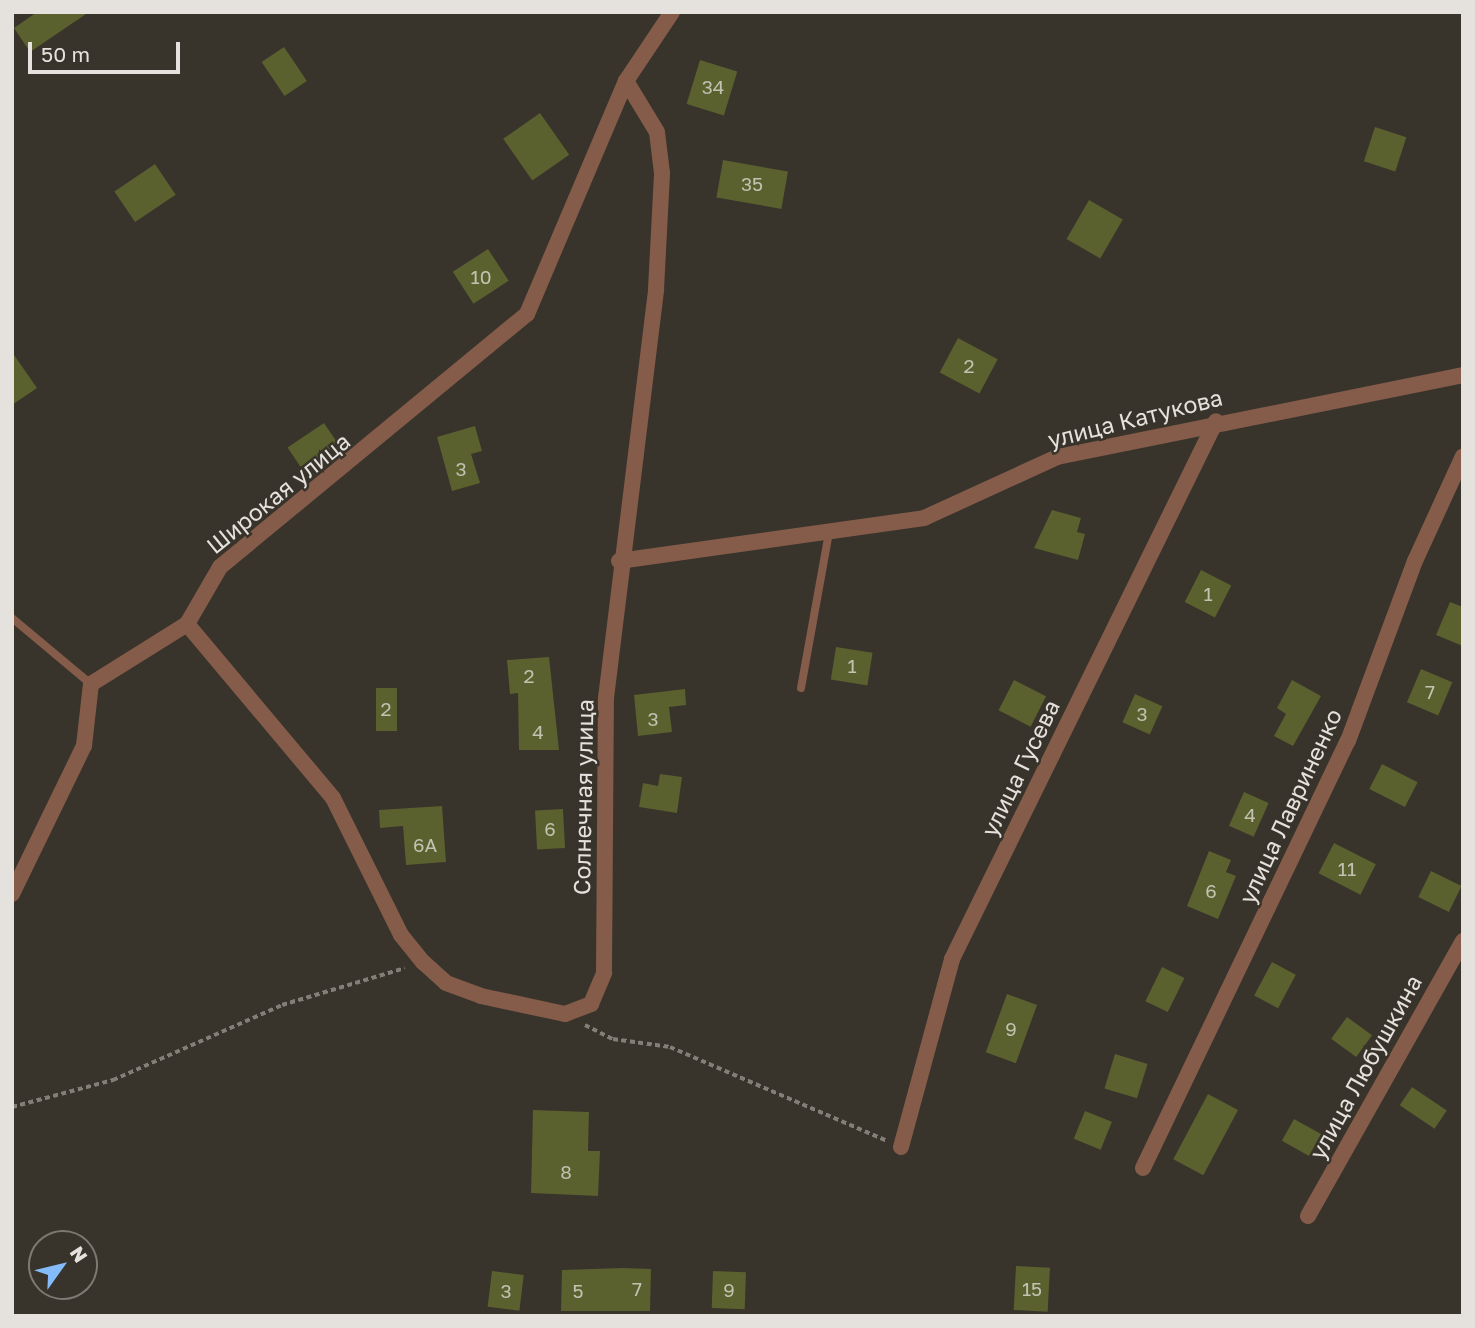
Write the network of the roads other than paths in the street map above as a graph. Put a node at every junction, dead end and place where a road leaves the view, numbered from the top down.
1 (672, 12) edge
2 (626, 81) junction
3 (1463, 375) edge
4 (1216, 421) junction
5 (1463, 456) edge
6 (829, 533) junction
7 (620, 561) junction
8 (12, 618) edge
9 (187, 624) junction
10 (91, 684) junction
11 (801, 688) dead end
12 (12, 894) edge
13 (1463, 941) edge
14 (901, 1147) road end
15 (1143, 1168) dead end
16 (1308, 1216) dead end

1 - 2 street, Широкая улица
2 - 7 street, Солнечная улица
2 - 9 street, Широкая улица
3 - 4 street, улица Катукова
4 - 6 street, улица Катукова
4 - 14 street, улица Гусева
5 - 15 street, улица Лавриненко
6 - 7 street, улица Катукова
6 - 11 lane
7 - 9 street, Солнечная улица
8 - 10 lane
9 - 10 street
10 - 12 street
13 - 16 street, улица Любушкина

